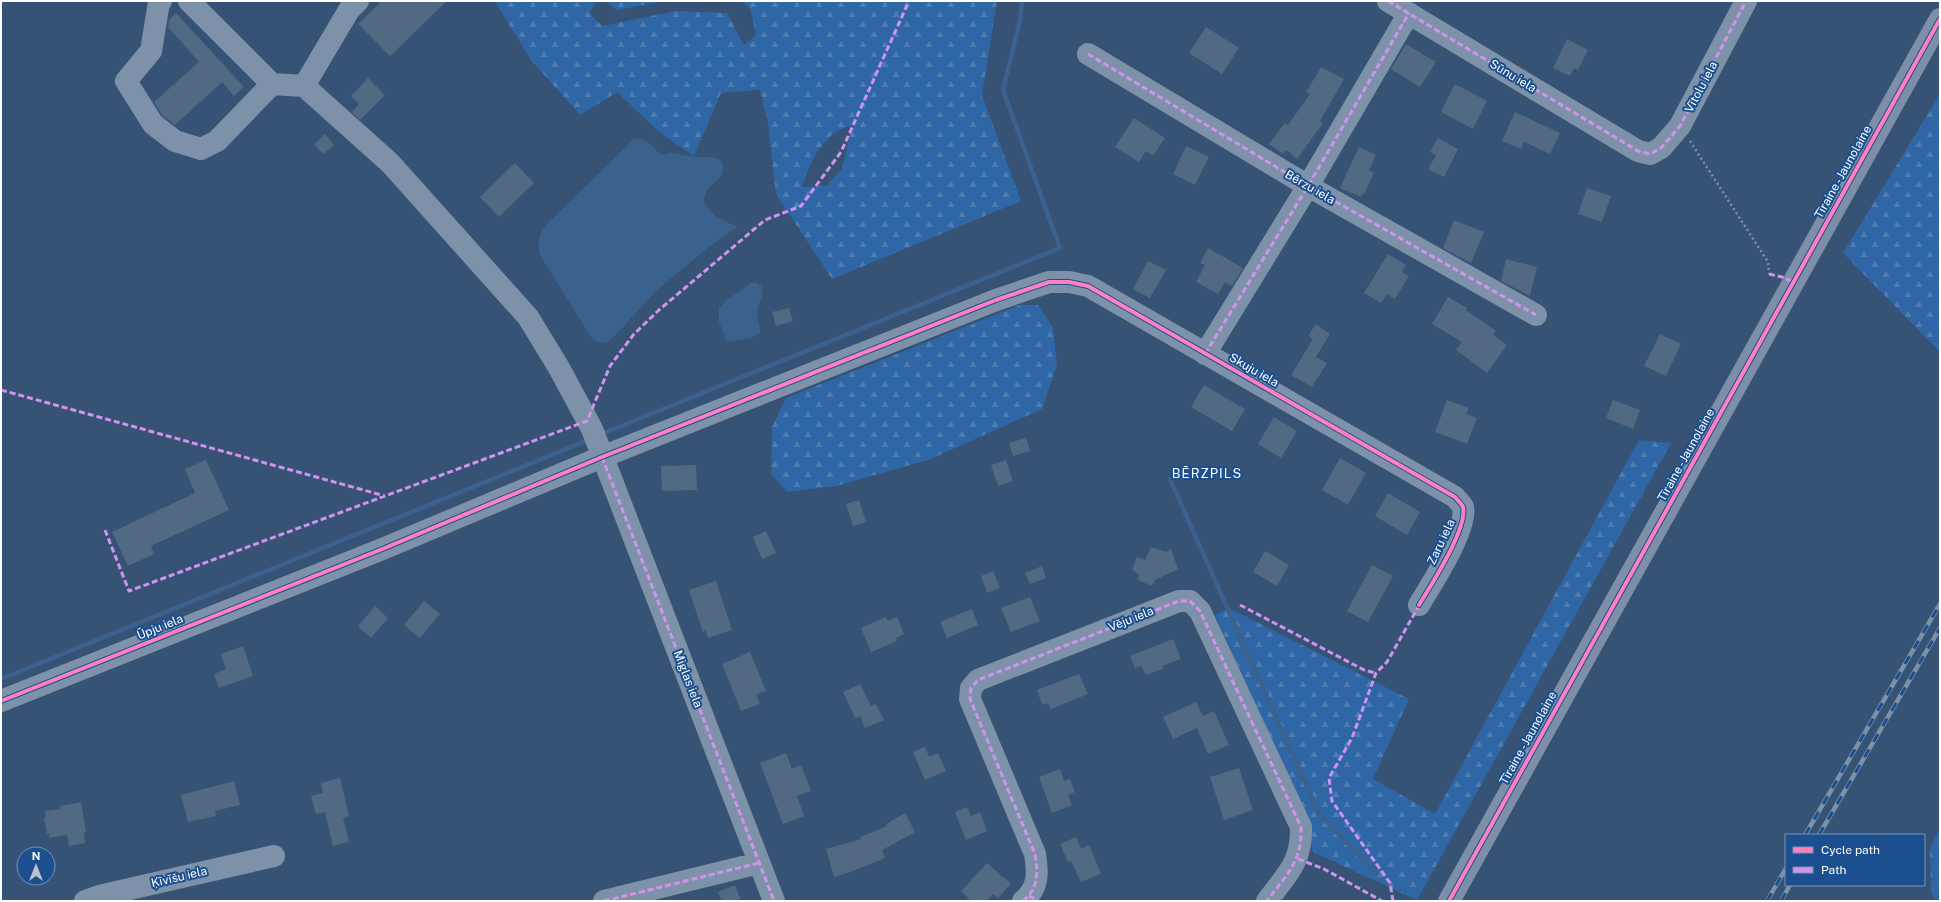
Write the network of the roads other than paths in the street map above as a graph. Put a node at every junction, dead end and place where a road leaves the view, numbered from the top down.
1 (161, 1) edge
2 (189, 1) edge
3 (358, 1) edge
4 (1388, 1) edge
5 (1746, 1) edge
6 (1409, 13) junction
7 (1940, 19) edge
8 (1088, 54) dead end
9 (272, 84) junction
10 (304, 86) junction
11 (1638, 151) joint
12 (1308, 186) junction
13 (1536, 315) dead end
14 (1205, 354) junction
15 (602, 457) junction
16 (1445, 491) joint
17 (1419, 605) dead end
18 (1, 701) edge
19 (274, 856) dead end
20 (759, 863) junction
21 (1030, 899) edge
22 (85, 901) edge
23 (604, 901) edge
24 (774, 901) edge
25 (1268, 901) edge
26 (1449, 901) edge

1 - 9 street
2 - 9 street
3 - 10 street
4 - 6 street, Sūnu iela
5 - 11 street, Vītolu iela
6 - 11 street, Sūnu iela
6 - 12 street
7 - 26 main road, Tīraine - Jaunolaine
8 - 12 street, Bērzu iela
9 - 10 street
10 - 15 street, Miglas iela
12 - 13 street, Bērzu iela
12 - 14 street
14 - 15 street, Skuju iela
14 - 16 street, Skuju iela
15 - 18 street, Ūpju iela
15 - 20 street, Miglas iela
16 - 17 street, Zaru iela
19 - 22 street, Ķīvīšu iela
20 - 23 street
20 - 24 street, Miglas iela
21 - 25 street, Vēju iela

